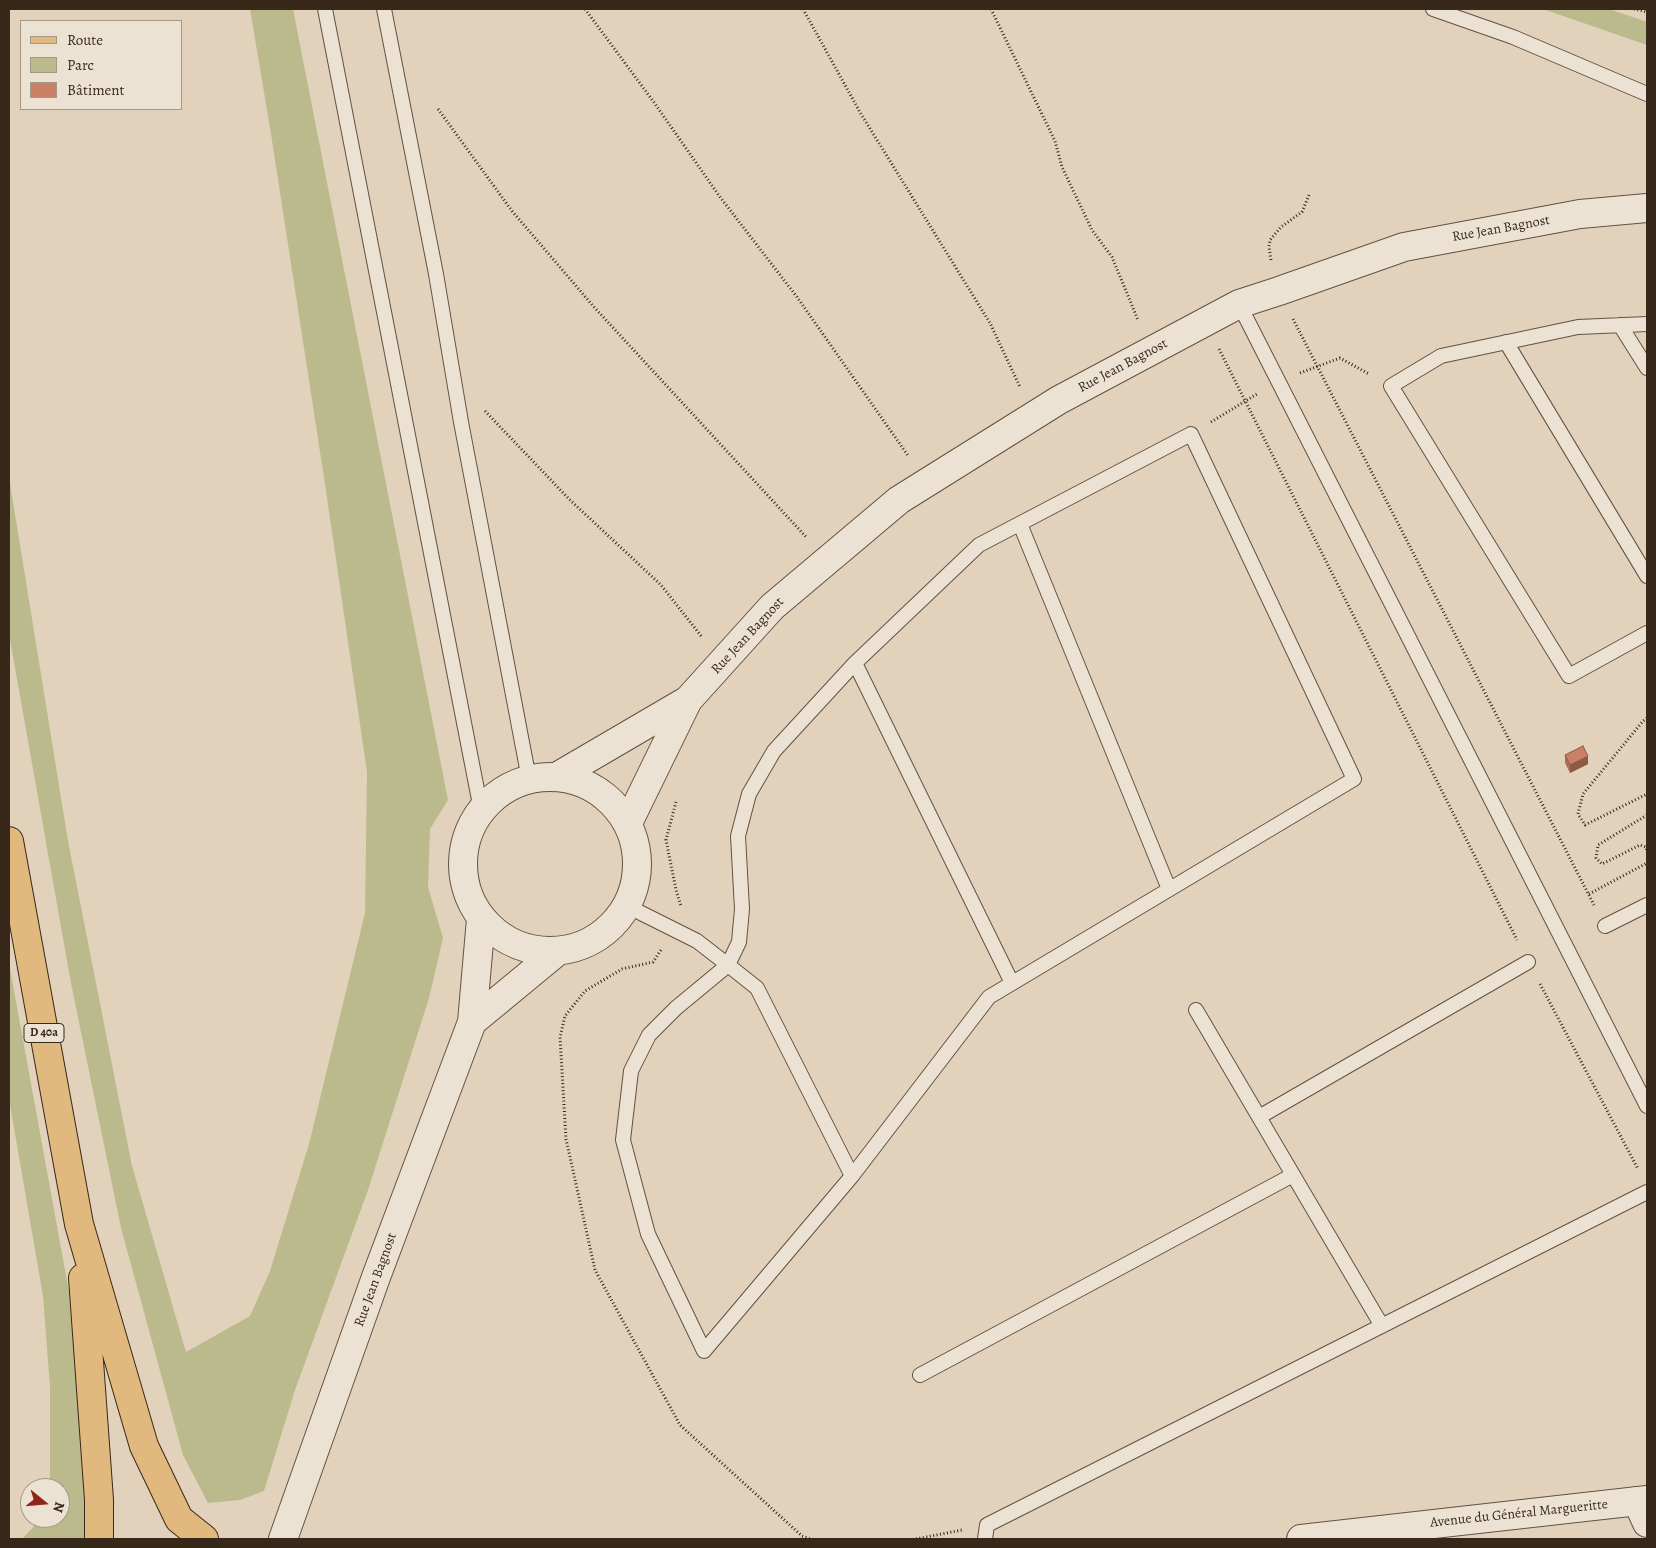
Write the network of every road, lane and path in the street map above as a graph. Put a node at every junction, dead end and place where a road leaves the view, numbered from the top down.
1 (325, 9) edge
2 (384, 9) edge
3 (585, 9) edge
4 (803, 9) edge
5 (991, 9) edge
6 (1433, 9) edge
7 (1634, 9) edge
8 (1647, 12) edge
9 (1647, 94) edge
10 (438, 108) dead end
11 (1310, 195) dead end
12 (1647, 208) edge
13 (1265, 264) dead end
14 (1239, 304) junction
15 (1138, 320) dead end
16 (1647, 324) edge
17 (1620, 325) junction
18 (1506, 342) junction
19 (1647, 368) edge
20 (1020, 387) dead end
21 (480, 406) dead end
22 (910, 460) dead end
23 (1020, 524) junction
24 (808, 539) dead end
25 (1647, 576) edge
26 (1647, 634) edge
27 (702, 637) dead end
28 (856, 663) junction
29 (688, 700) junction
30 (1647, 718) edge
31 (558, 776) junction
32 (529, 778) junction
33 (1647, 794) edge
34 (481, 810) junction
35 (1647, 815) edge
36 (628, 823) junction
37 (9, 841) edge
38 (1647, 851) edge
39 (1647, 863) edge
40 (1170, 889) junction
41 (1589, 894) dead end
42 (1647, 905) edge
43 (627, 906) junction
44 (481, 919) junction
45 (1605, 926) dead end
46 (558, 951) junction
47 (1528, 962) joint
48 (728, 965) junction
49 (1012, 983) junction
50 (1196, 1010) dead end
51 (472, 1022) junction
52 (1647, 1106) edge
53 (1259, 1117) junction
54 (1638, 1170) dead end
55 (1293, 1175) junction
56 (852, 1176) junction
57 (1647, 1192) edge
58 (80, 1224) junction
59 (1382, 1326) junction
60 (920, 1375) dead end
61 (1644, 1508) edge
62 (986, 1532) edge
63 (99, 1539) edge
64 (204, 1539) edge
65 (283, 1539) edge
66 (916, 1539) edge
67 (1301, 1539) edge

1 - 34 lane
2 - 32 lane
3 - 22 path
4 - 20 path
5 - 15 path
6 - 9 lane
7 - 8 path
10 - 24 path
11 - 13 path
12 - 14 street, Rue Jean Bagnost
14 - 29 street, Rue Jean Bagnost
14 - 52 lane
16 - 17 lane
17 - 18 lane
17 - 19 lane
18 - 25 lane
18 - 26 lane
21 - 27 path
23 - 28 lane
23 - 40 lane
23 - 40 lane
28 - 48 lane
28 - 49 lane
29 - 31 street, Rue Jean Bagnost
29 - 36 street, Rue Jean Bagnost
30 - 33 path
31 - 32 street, Rue Jean Bagnost
31 - 36 street, Rue Jean Bagnost
32 - 34 street, Rue Jean Bagnost
34 - 44 street, Rue Jean Bagnost
35 - 38 path
36 - 43 street, Rue Jean Bagnost
37 - 58 main road, D 40a
39 - 41 path
40 - 49 lane
42 - 45 lane
43 - 46 street, Rue Jean Bagnost
43 - 48 lane
44 - 46 street, Rue Jean Bagnost
44 - 51 street, Rue Jean Bagnost
46 - 51 street, Rue Jean Bagnost
47 - 53 lane
47 - 54 path
48 - 56 lane
48 - 56 lane
49 - 56 lane
50 - 53 lane
51 - 65 street, Rue Jean Bagnost
53 - 55 lane
55 - 59 lane
55 - 60 lane
57 - 59 lane
58 - 63 main road, D 40a
58 - 64 main road, D 40a
59 - 62 lane
61 - 67 street, Avenue du Général Margueritte
62 - 66 path

